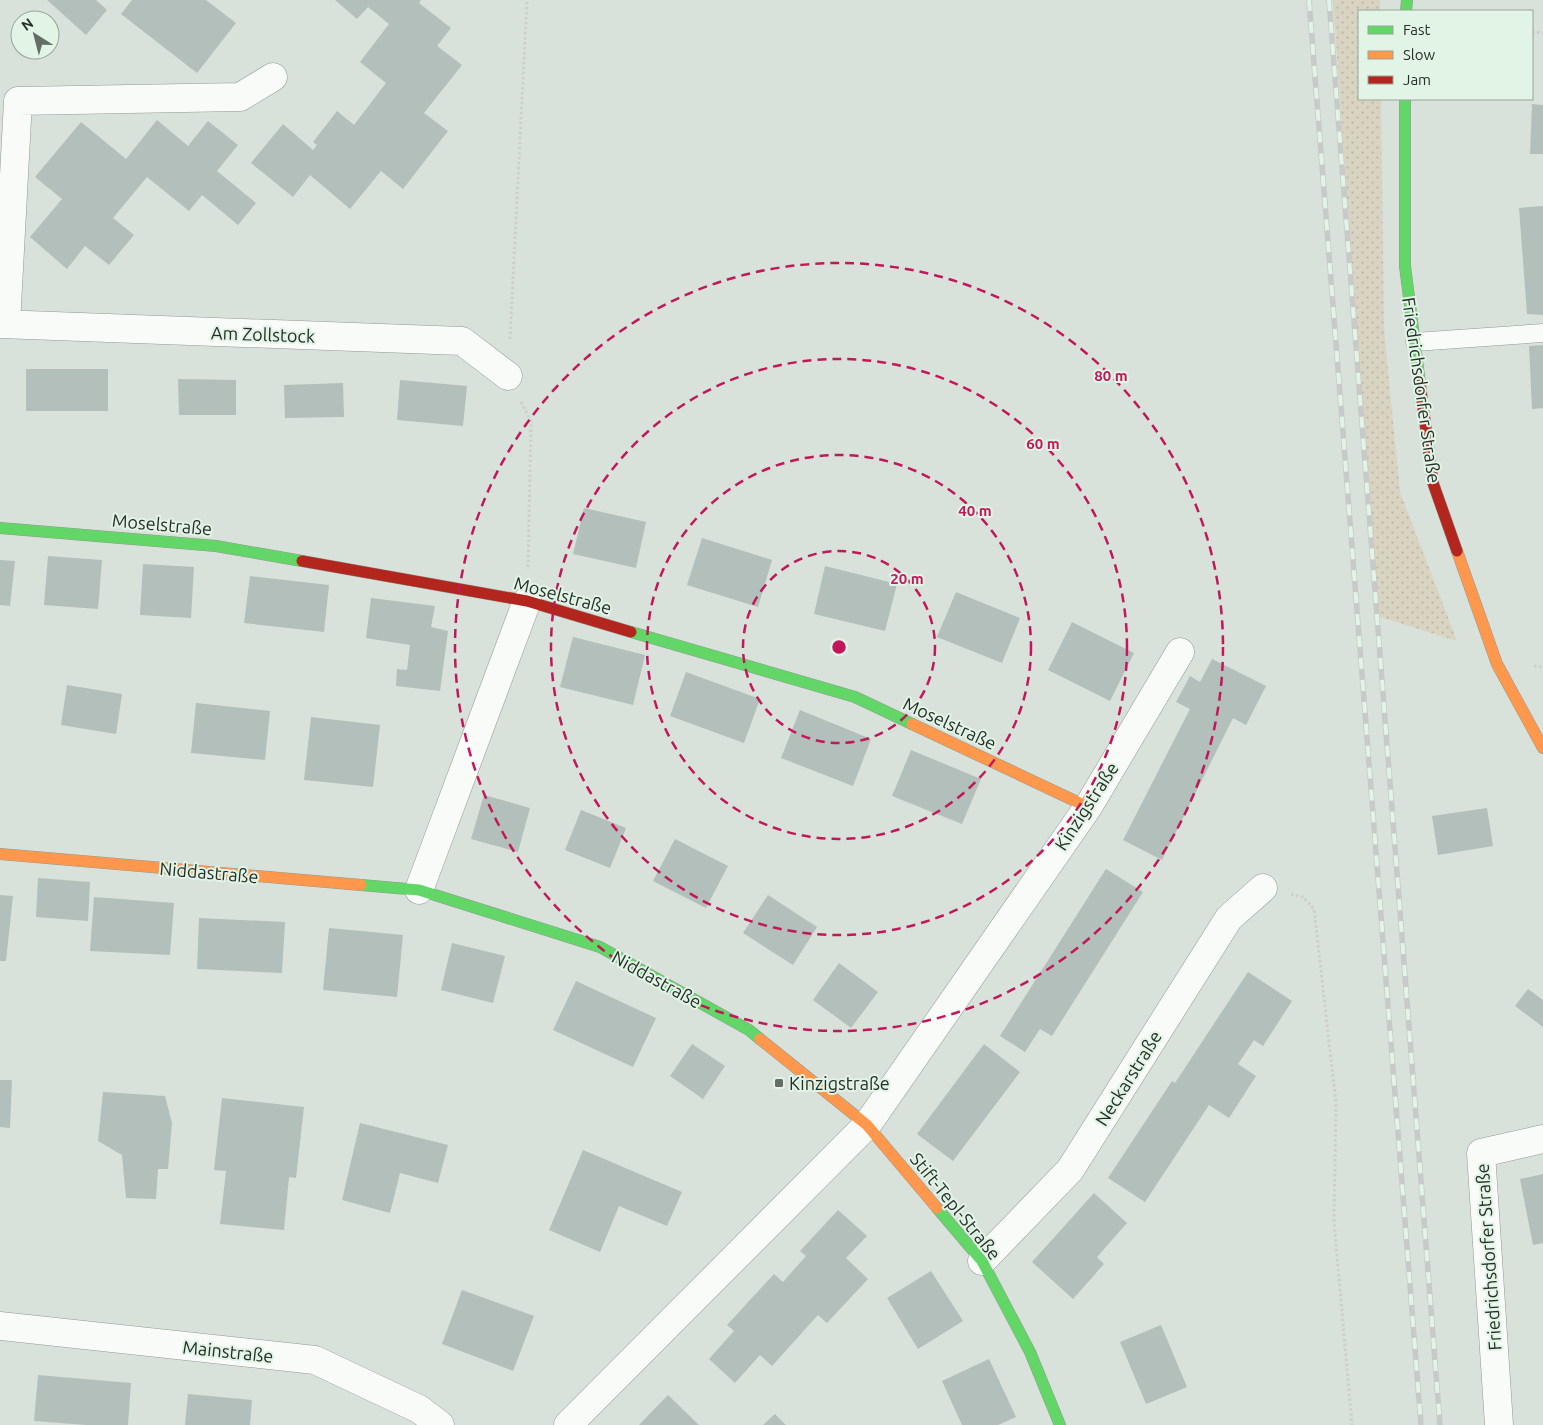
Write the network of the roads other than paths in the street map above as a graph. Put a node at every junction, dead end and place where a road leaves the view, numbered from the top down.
1 (273, 77) dead end
2 (1405, 100) edge
3 (3, 324) edge
4 (1543, 333) edge
5 (1415, 342) junction
6 (508, 376) road end
7 (0, 528) edge
8 (527, 601) junction
9 (1180, 652) dead end
10 (1543, 748) edge
11 (1088, 807) junction
12 (0, 854) edge
13 (1263, 888) road end
14 (418, 890) junction
15 (867, 1125) junction
16 (1543, 1139) edge
17 (982, 1260) junction
18 (0, 1326) edge
19 (440, 1425) edge
20 (568, 1425) edge
21 (1058, 1425) edge
22 (1499, 1425) edge

1 - 3 street, Am Zollstock
2 - 5 street, Friedrichsdorfer Straße
3 - 6 street, Am Zollstock
4 - 5 lane
5 - 10 street, Friedrichsdorfer Straße
7 - 8 street, Moselstraße
8 - 11 street, Moselstraße
8 - 14 street
9 - 11 street, Kinzigstraße
11 - 15 street, Kinzigstraße
12 - 14 street, Niddastraße
13 - 17 street, Neckarstraße
14 - 15 street, Niddastraße
15 - 17 street, Stift-Tepl-Straße
15 - 20 street, Kinzigstraße
16 - 22 street, Friedrichsdorfer Straße
17 - 21 street, Stift-Tepl-Straße
18 - 19 street, Mainstraße

